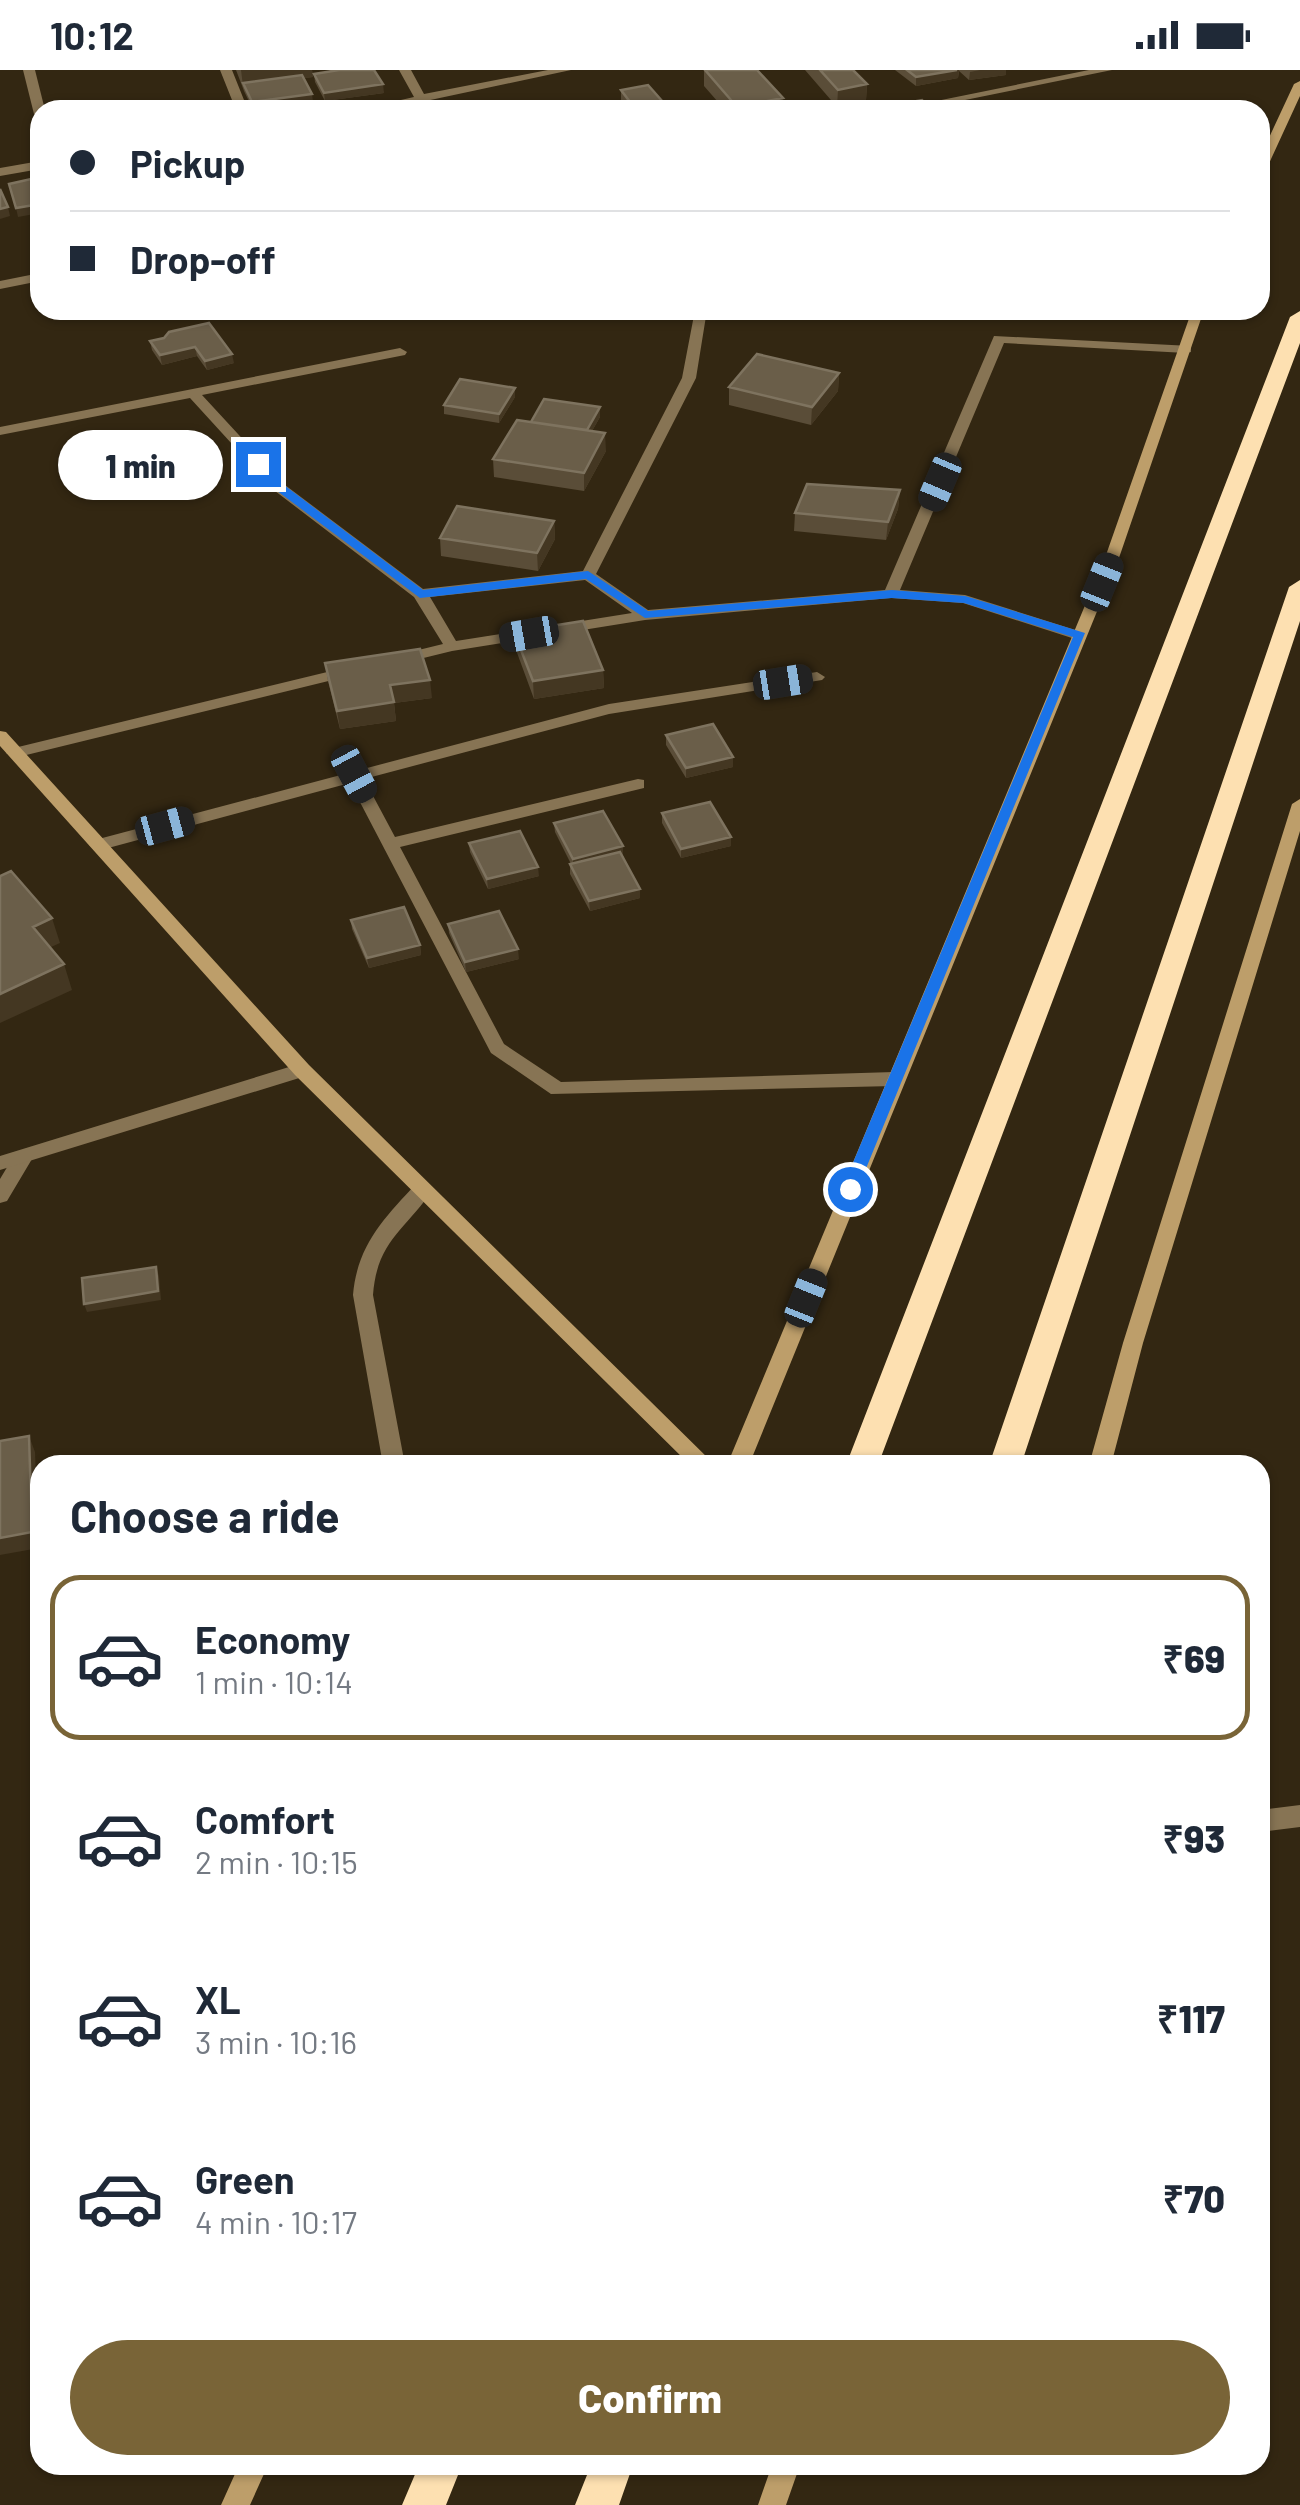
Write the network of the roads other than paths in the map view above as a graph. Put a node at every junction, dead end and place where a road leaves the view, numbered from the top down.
1 (28, 70) edge
2 (226, 70) edge
3 (405, 70) edge
4 (565, 70) edge
5 (1106, 70) edge
6 (1300, 84) edge
7 (421, 98) junction
8 (36, 100) edge
9 (238, 100) edge
10 (411, 100) edge
11 (950, 100) edge
12 (1270, 148) edge
13 (30, 167) edge
14 (0, 172) edge
15 (30, 279) edge
16 (0, 285) edge
17 (1300, 318) edge
18 (698, 320) edge
19 (1195, 320) edge
20 (1186, 349) junction
21 (400, 352) dead end
22 (194, 393) junction
23 (0, 430) edge
24 (588, 575) junction
25 (1300, 587) edge
26 (420, 594) junction
27 (892, 594) junction
28 (645, 615) junction
29 (1080, 636) junction
30 (452, 646) junction
31 (818, 677) dead end
32 (0, 736) edge
33 (14, 753) junction
34 (354, 774) junction
35 (638, 784) dead end
36 (1300, 806) edge
37 (390, 844) junction
38 (97, 845) junction
39 (302, 1070) junction
40 (894, 1079) junction
41 (22, 1159) junction
42 (0, 1163) edge
43 (423, 1189) junction
44 (0, 1196) edge
45 (392, 1455) edge
46 (694, 1455) edge
47 (742, 1455) edge
48 (866, 1455) edge
49 (1008, 1455) edge
50 (1103, 1455) edge
51 (1300, 1816) edge
52 (1270, 1820) edge
53 (249, 2475) edge
54 (438, 2475) edge
55 (608, 2475) edge
56 (782, 2475) edge
57 (234, 2505) edge
58 (424, 2505) edge
59 (597, 2505) edge
60 (772, 2505) edge

1 - 8 street
2 - 9 street
3 - 7 street
4 - 7 street
5 - 11 street
6 - 12 main road
7 - 10 street
13 - 14 street
15 - 16 street
17 - 48 highway
18 - 24 street
19 - 20 main road
20 - 27 street
20 - 29 main road
21 - 22 street
22 - 23 street
22 - 26 street
24 - 26 street
24 - 28 street
25 - 49 highway
26 - 30 street
27 - 28 street
27 - 29 street
28 - 30 street
29 - 40 main road
30 - 33 street
31 - 34 street
32 - 33 main road
33 - 38 main road
34 - 37 street
34 - 38 street
35 - 37 street
36 - 50 main road
37 - 40 street
38 - 39 main road
39 - 41 street
39 - 43 main road
40 - 47 main road
41 - 42 street
41 - 44 street
43 - 45 street
43 - 46 main road
51 - 52 street
53 - 57 main road
54 - 58 highway
55 - 59 highway
56 - 60 main road

